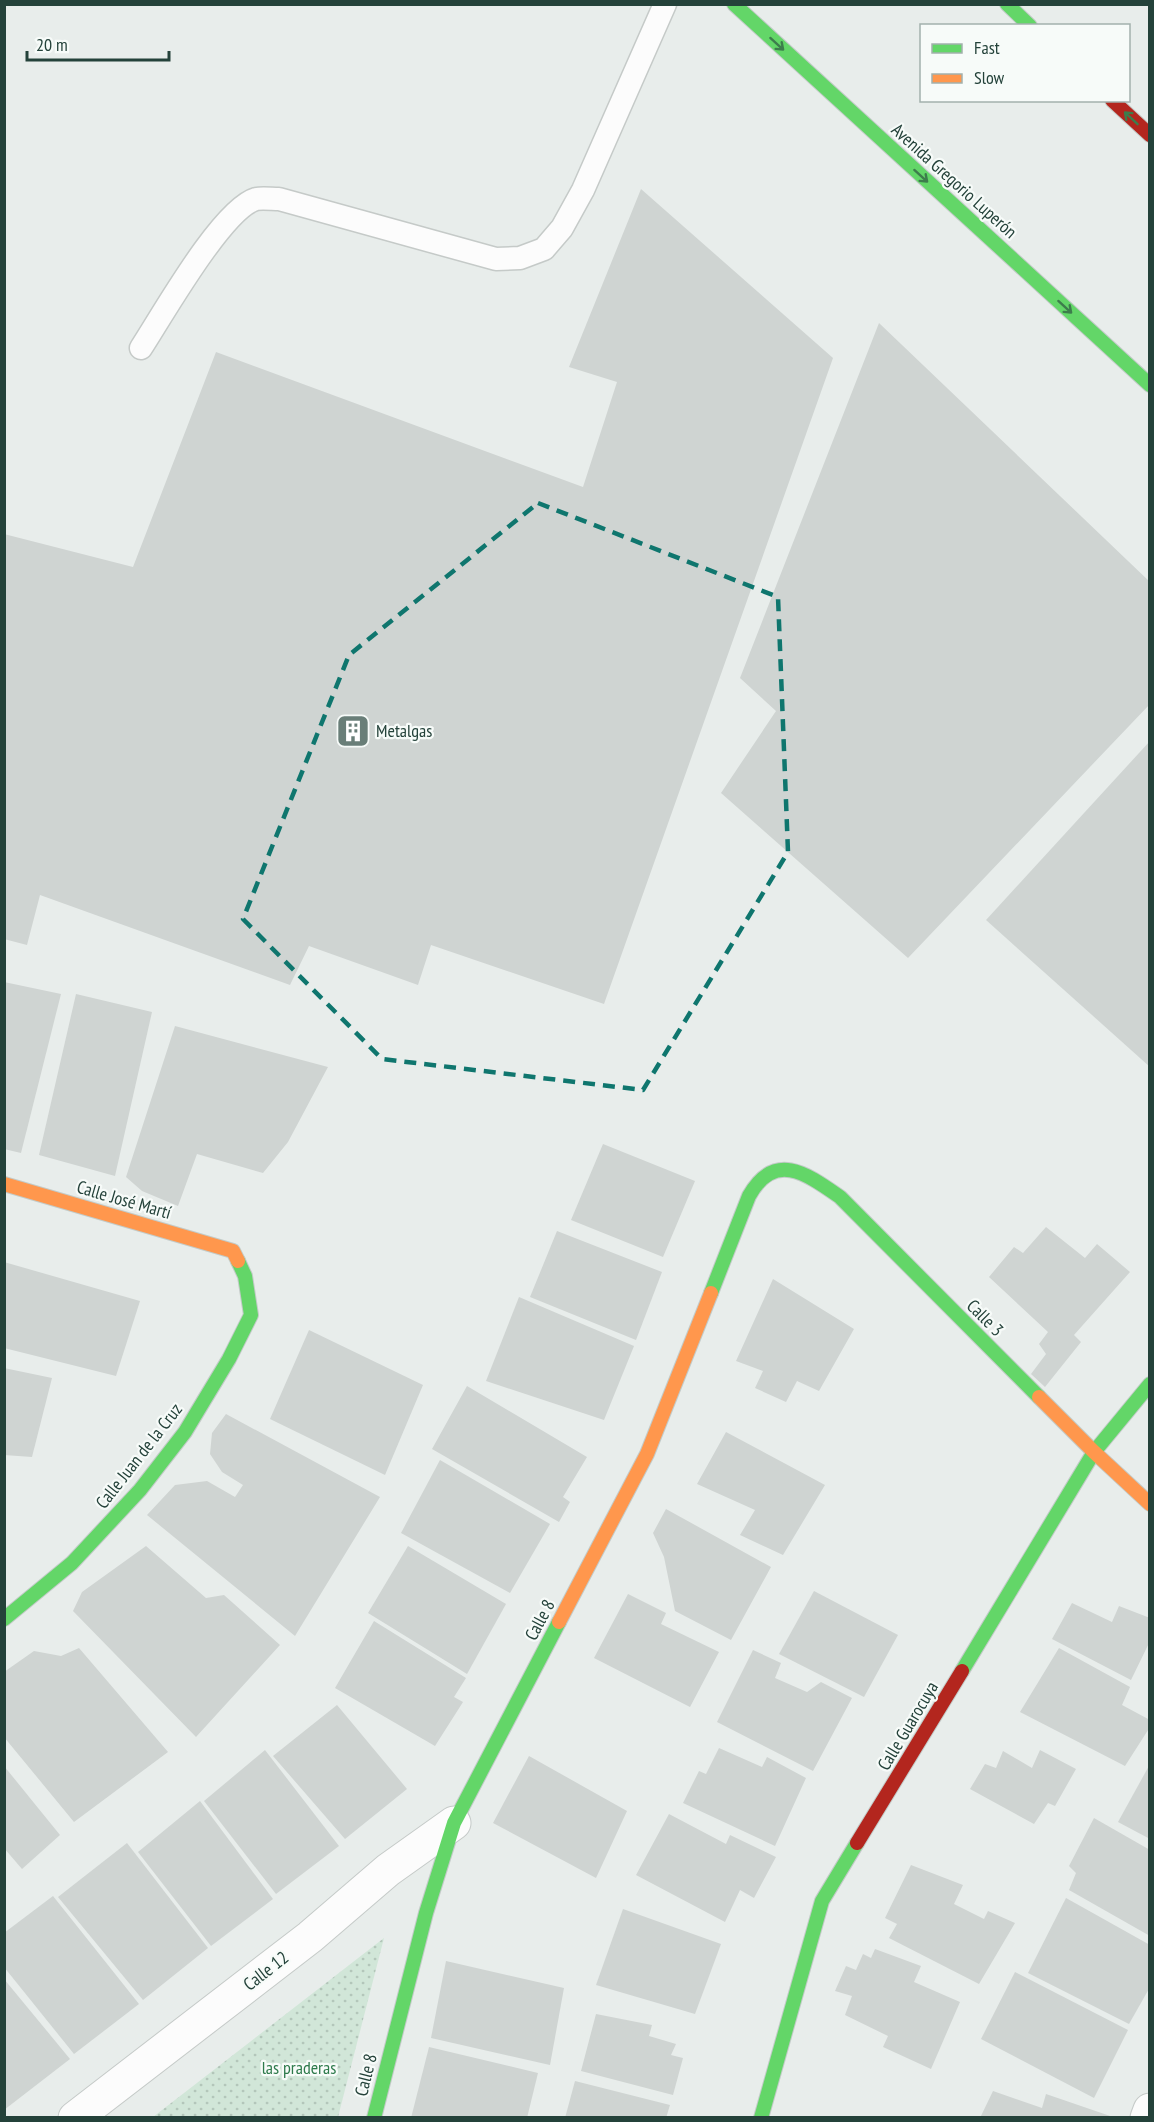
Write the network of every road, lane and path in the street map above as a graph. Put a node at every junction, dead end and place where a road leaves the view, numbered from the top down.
1 (664, 4) edge
2 (734, 4) edge
3 (1007, 4) edge
4 (1028, 24) edge
5 (1114, 102) edge
6 (1149, 135) edge
7 (141, 348) dead end
8 (1149, 385) edge
9 (788, 1168) joint
10 (4, 1184) edge
11 (233, 1251) joint
12 (1149, 1384) edge
13 (1094, 1452) junction
14 (1149, 1504) edge
15 (4, 1618) edge
16 (454, 1822) junction
17 (1149, 2110) edge
18 (75, 2118) edge
19 (374, 2118) edge
20 (761, 2118) edge
21 (1147, 2118) edge

1 - 7 lane
2 -> 8 street, Avenida Gregorio Luperón
3 - 4 street
6 -> 5 street
9 - 13 street, Calle 3
9 - 16 street, Calle 8
10 - 11 street, Calle José Martí
11 - 15 street, Calle Juan de la Cruz
12 - 13 street, Calle Guarocuya
13 - 14 street, Calle 3
13 - 20 street, Calle Guarocuya
16 - 18 street, Calle 12
16 - 19 street, Calle 8
17 - 21 street

